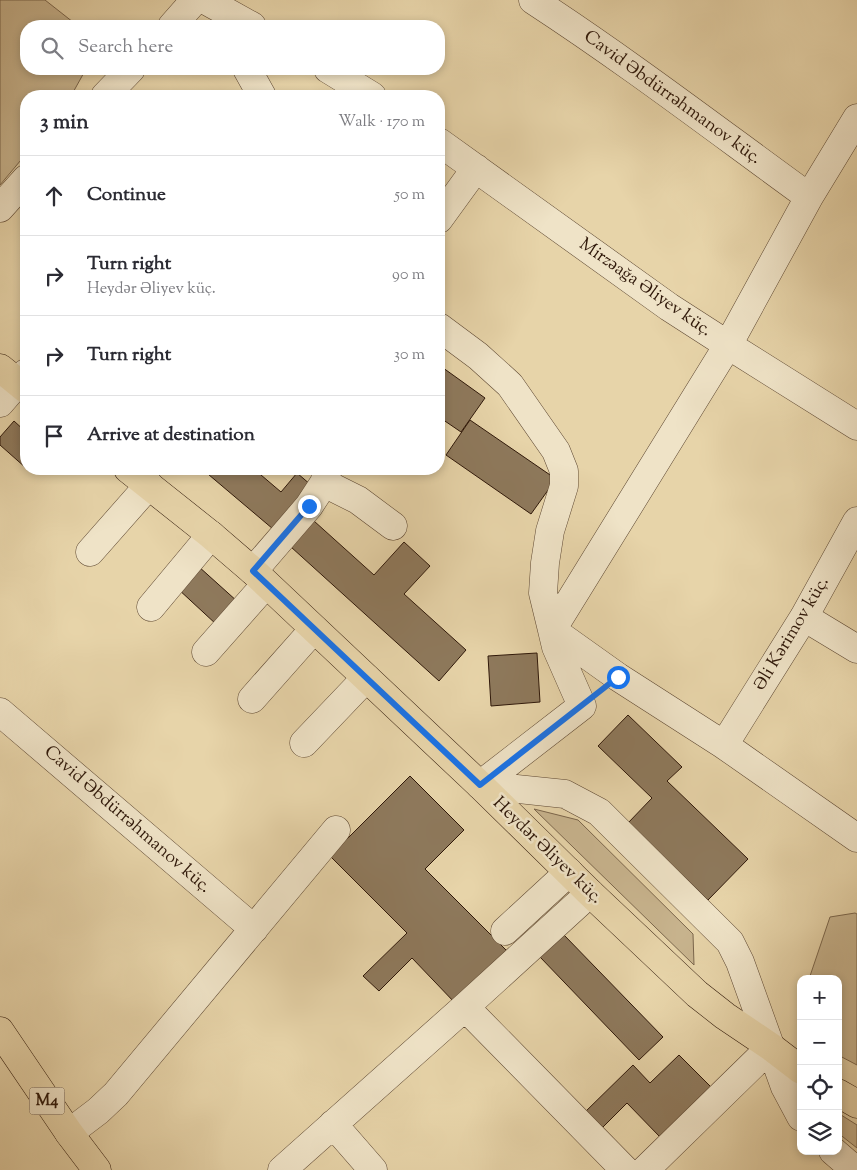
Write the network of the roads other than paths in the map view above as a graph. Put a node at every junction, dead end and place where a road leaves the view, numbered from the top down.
1 (533, 0) edge
2 (191, 13) edge
3 (224, 20) edge
4 (125, 75) edge
5 (250, 75) edge
6 (338, 75) edge
7 (111, 90) edge
8 (259, 90) edge
9 (362, 90) edge
10 (857, 118) edge
11 (445, 146) edge
12 (476, 168) junction
13 (20, 186) edge
14 (810, 197) junction
15 (0, 208) edge
16 (445, 211) edge
17 (445, 331) edge
18 (728, 345) junction
19 (18, 378) edge
20 (0, 403) edge
21 (857, 426) edge
22 (326, 476) edge
23 (139, 477) edge
24 (857, 521) edge
25 (393, 526) dead end
26 (210, 535) junction
27 (90, 552) dead end
28 (260, 578) junction
29 (151, 608) dead end
30 (804, 617) junction
31 (314, 629) junction
32 (552, 630) junction
33 (857, 649) edge
34 (206, 652) dead end
35 (618, 677) junction
36 (366, 678) junction
37 (252, 699) dead end
38 (582, 706) junction
39 (0, 712) edge
40 (304, 743) dead end
41 (724, 745) junction
42 (480, 785) junction
43 (336, 830) dead end
44 (857, 838) edge
45 (569, 872) junction
46 (590, 893) junction
47 (254, 928) junction
48 (505, 931) dead end
49 (465, 1007) junction
50 (0, 1031) edge
51 (771, 1047) junction
52 (797, 1058) edge
53 (797, 1067) edge
54 (842, 1080) edge
55 (857, 1087) edge
56 (842, 1095) edge
57 (857, 1104) edge
58 (797, 1110) edge
59 (333, 1124) junction
60 (69, 1133) junction
61 (838, 1155) edge
62 (97, 1170) edge
63 (282, 1170) edge
64 (372, 1170) edge
65 (625, 1170) edge
66 (645, 1170) edge
67 (855, 1170) edge

1 - 14 street, Cavid Əbdürrəhmanov küç.
2 - 3 street
4 - 7 street
5 - 8 street
6 - 9 street
10 - 14 street
11 - 12 street, Mirzəağa Əliyev küç.
12 - 16 street
12 - 18 street, Mirzəağa Əliyev küç.
13 - 15 street
14 - 18 street
17 - 32 street
18 - 21 street, Mirzəağa Əliyev küç.
18 - 32 street
19 - 20 street
22 - 25 street
22 - 28 street
23 - 26 main road, Heydər Əliyev küç.
23 - 27 street
24 - 30 street, Əli Kərimov küç.
26 - 28 main road, Heydər Əliyev küç.
26 - 29 street
28 - 31 main road, Heydər Əliyev küç.
28 - 34 street
30 - 33 street
30 - 41 street, Əli Kərimov küç.
31 - 36 main road, Heydər Əliyev küç.
31 - 37 street
32 - 35 street
32 - 38 street
35 - 38 street
35 - 41 street
36 - 40 street
36 - 42 main road, Heydər Əliyev küç.
38 - 42 street
39 - 47 street, Cavid Əbdürrəhmanov küç.
41 - 44 street
42 - 45 main road, Heydər Əliyev küç.
42 - 51 street
43 - 47 street
45 - 46 main road, Heydər Əliyev küç.
45 - 48 street
46 - 49 street
46 - 51 main road, Heydər Əliyev küç.
47 - 60 street
49 - 59 street
49 - 65 street
50 - 60 main road, M4
51 - 52 main road
51 - 53 main road
51 - 58 street
51 - 66 street
54 - 55 main road
56 - 57 main road
59 - 63 street
59 - 64 street
60 - 62 main road, M4
61 - 67 street

